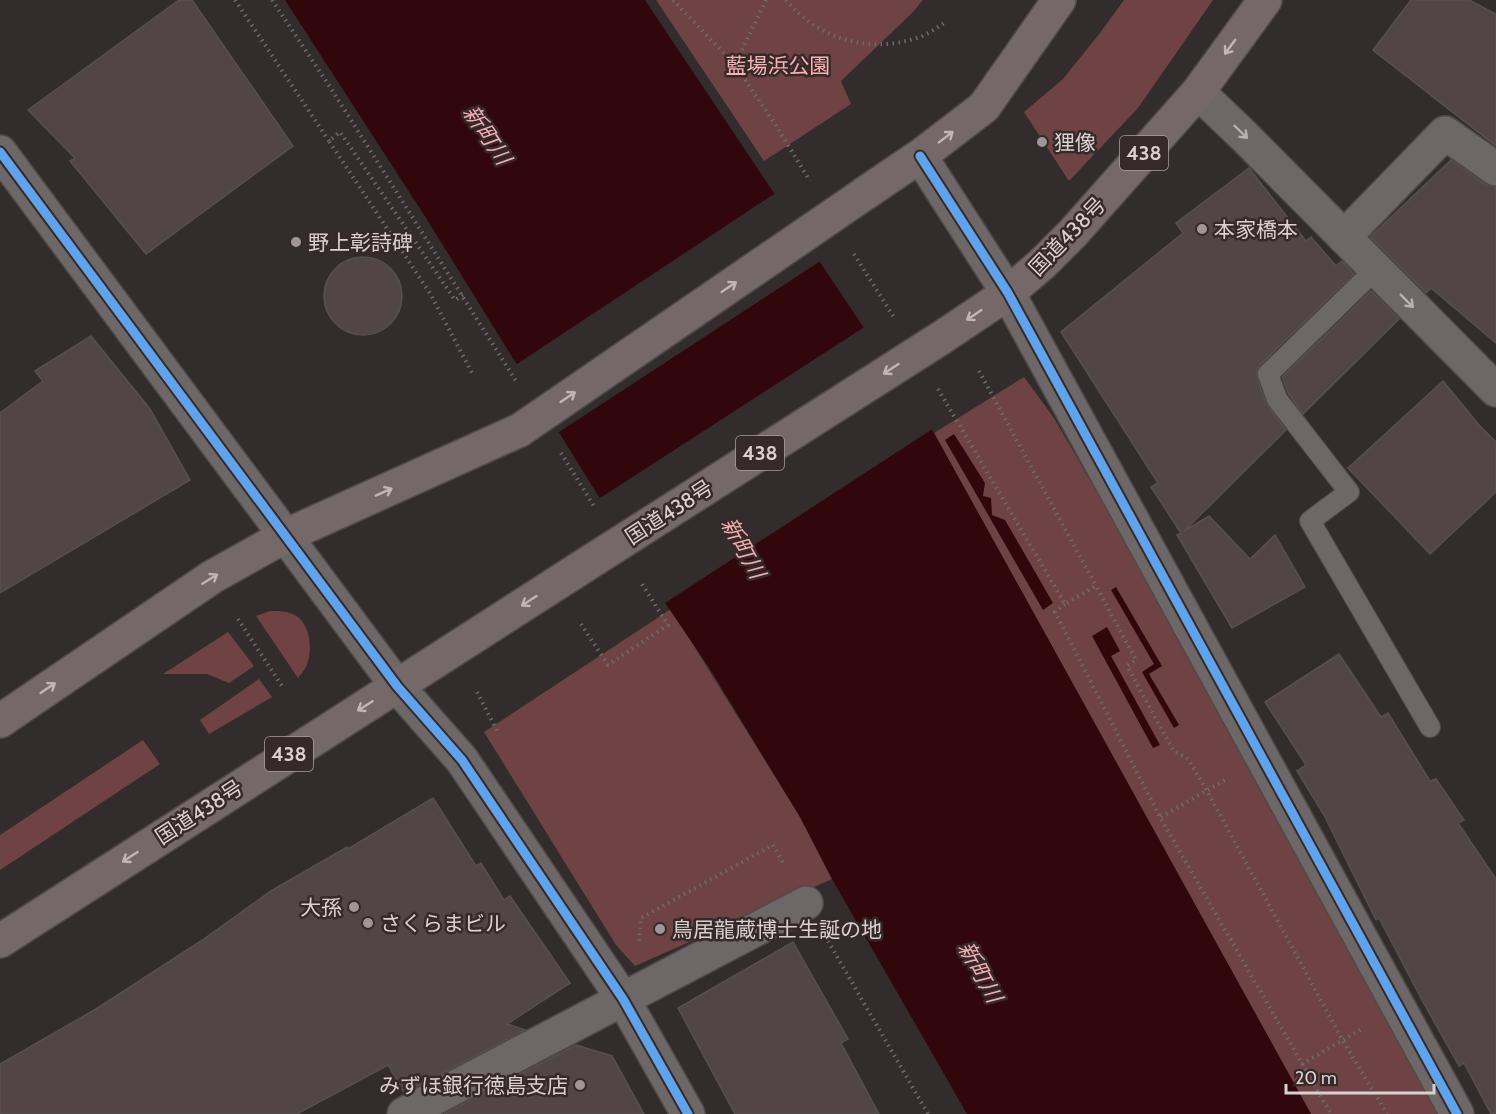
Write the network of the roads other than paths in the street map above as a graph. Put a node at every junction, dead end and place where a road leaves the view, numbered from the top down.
1 (1059, 0) edge
2 (1265, 0) edge
3 (1198, 92) junction
4 (0, 152) edge
5 (920, 156) junction
6 (1496, 169) edge
7 (1344, 237) junction
8 (1376, 269) junction
9 (1008, 293) junction
10 (1496, 390) edge
11 (287, 535) junction
12 (397, 686) junction
13 (0, 721) edge
14 (1430, 727) dead end
15 (806, 903) road end
16 (0, 941) edge
17 (623, 999) junction
18 (404, 1114) edge
19 (688, 1114) edge
20 (1457, 1114) edge

5 -> 1 highway
2 -> 3 highway, 国道438号 / 438
3 -> 7 street
3 - 9 highway, 国道438号 / 438
4 - 11 street
5 - 9 street
11 -> 5 highway, bridge
6 - 7 street
7 - 8 street
8 -> 10 street
8 - 14 lane
9 -> 12 highway, 国道438号 / 438, bridge
9 - 20 street
11 - 12 street
13 -> 11 highway
12 -> 16 highway, 国道438号 / 438
12 - 17 street
15 - 17 street
17 - 18 street
17 - 19 street

